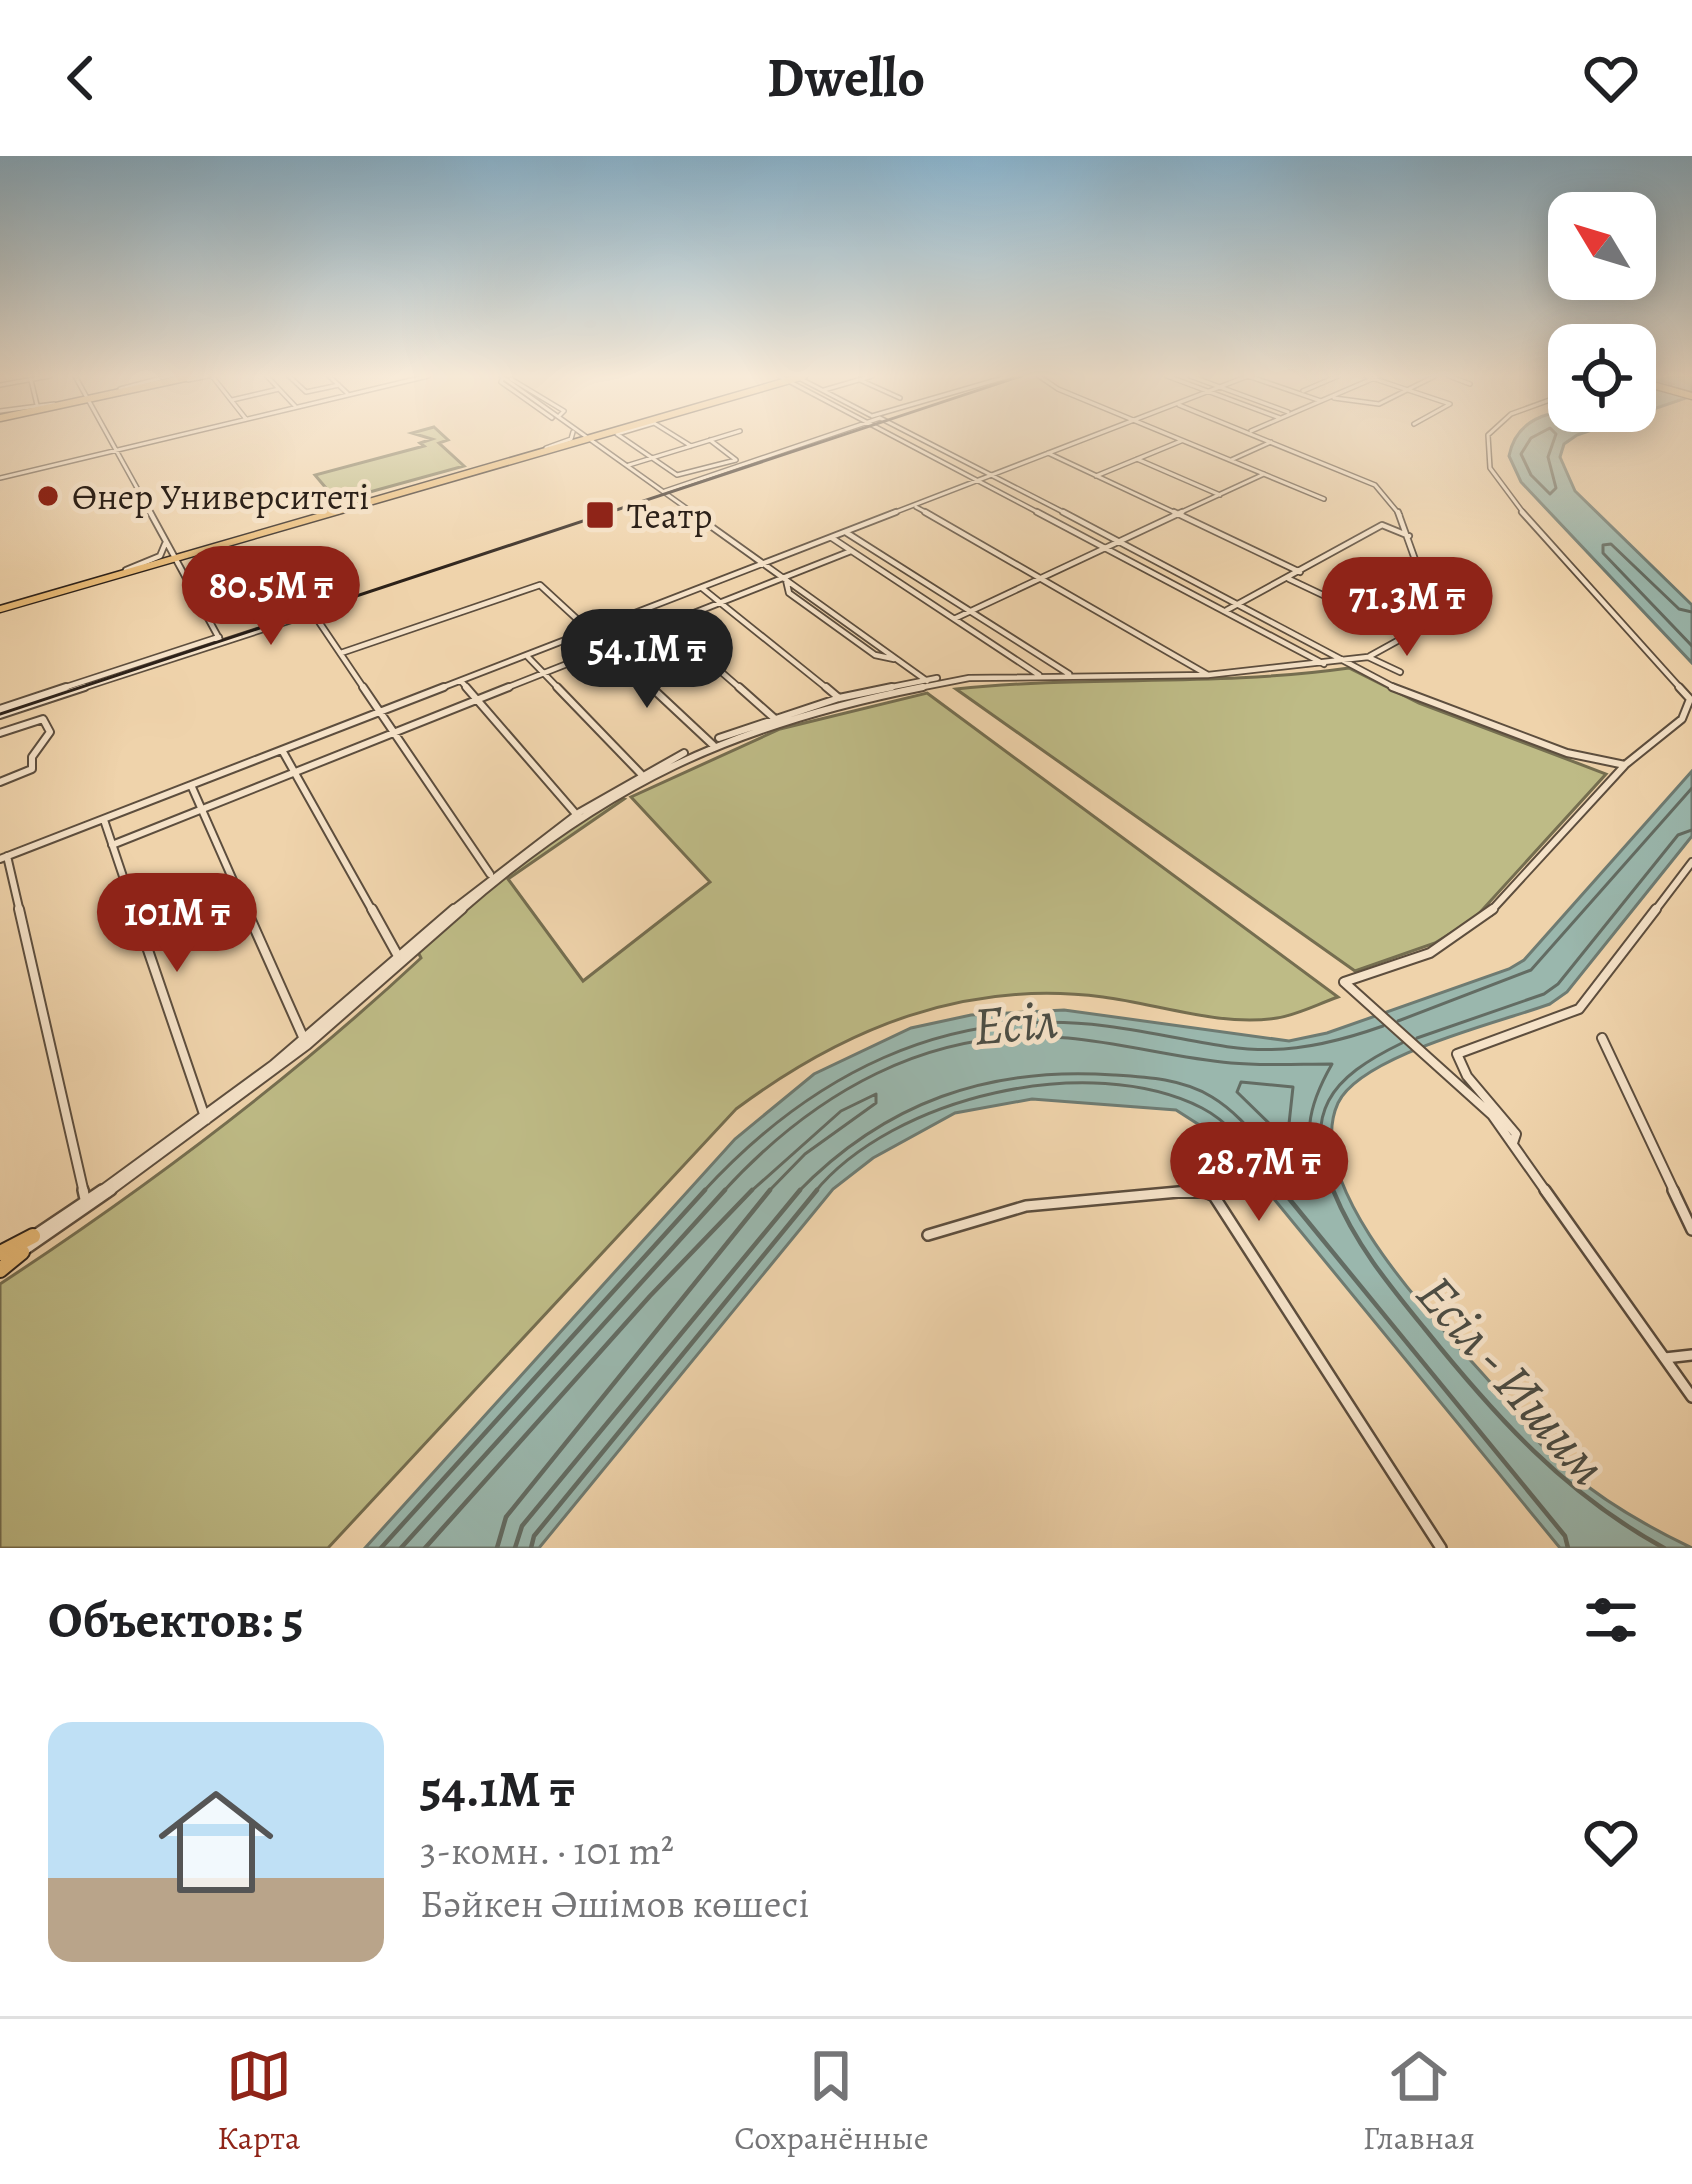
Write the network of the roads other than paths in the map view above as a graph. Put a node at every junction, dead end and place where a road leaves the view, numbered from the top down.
1 (109, 441) edge
2 (151, 441) edge
3 (155, 441) edge
4 (159, 441) edge
5 (561, 441) edge
6 (577, 441) edge
7 (580, 441) edge
8 (594, 441) edge
9 (627, 441) edge
10 (683, 441) edge
11 (707, 441) edge
12 (711, 441) edge
13 (808, 441) edge
14 (902, 441) edge
15 (924, 441) edge
16 (1082, 441) edge
17 (1181, 441) edge
18 (1185, 441) edge
19 (1272, 441) joint
20 (1485, 441) edge
21 (691, 446) junction
22 (543, 449) junction
23 (114, 450) junction
24 (1048, 454) junction
25 (650, 458) junction
26 (1137, 459) junction
27 (1231, 460) junction
28 (56, 465) junction
29 (123, 465) junction
30 (629, 465) junction
31 (1264, 475) junction
32 (991, 476) junction
33 (1096, 476) junction
34 (0, 477) edge
35 (977, 481) junction
36 (692, 482) junction
37 (665, 491) junction
38 (1220, 495) junction
39 (675, 496) junction
40 (1324, 499) dead end
41 (914, 506) junction
42 (1178, 515) junction
43 (847, 532) junction
44 (1410, 536) junction
45 (832, 538) junction
46 (165, 540) junction
47 (1118, 541) junction
48 (1106, 547) junction
49 (851, 550) junction
50 (175, 557) junction
51 (763, 564) junction
52 (126, 570) junction
53 (1300, 572) junction
54 (1040, 578) junction
55 (785, 579) junction
56 (1289, 579) junction
57 (701, 588) junction
58 (720, 603) junction
59 (1240, 604) junction
60 (0, 608) edge
61 (649, 608) junction
62 (1227, 610) junction
63 (969, 612) junction
64 (956, 618) junction
65 (666, 624) junction
66 (658, 628) dead end
67 (592, 630) junction
68 (1399, 631) junction
69 (220, 640) junction
70 (609, 647) junction
71 (340, 653) junction
72 (526, 656) junction
73 (1368, 657) junction
74 (1343, 659) junction
75 (1322, 662) junction
76 (1400, 672) dead end
77 (543, 673) junction
78 (1039, 674) junction
79 (1207, 674) junction
80 (1070, 675) junction
81 (461, 681) junction
82 (927, 681) junction
83 (476, 700) junction
84 (842, 700) junction
85 (0, 712) edge
86 (381, 712) junction
87 (775, 719) junction
88 (0, 733) edge
89 (394, 733) junction
90 (711, 744) junction
91 (282, 750) junction
92 (1625, 765) junction
93 (294, 772) junction
94 (643, 776) junction
95 (0, 782) edge
96 (191, 785) junction
97 (202, 809) junction
98 (576, 814) junction
99 (104, 819) junction
100 (112, 845) junction
101 (4, 857) edge
102 (1692, 862) edge
103 (490, 874) junction
104 (400, 959) junction
105 (1602, 1038) dead end
106 (306, 1042) junction
107 (206, 1120) junction
108 (1513, 1143) junction
109 (87, 1204) junction
110 (1692, 1230) edge
111 (928, 1235) dead end
112 (33, 1236) joint
113 (22, 1252) joint
114 (0, 1255) edge
115 (0, 1268) edge
116 (1692, 1355) edge
117 (1664, 1358) junction
118 (1692, 1397) edge
119 (1441, 1548) edge

1 - 23 street
2 - 23 street
3 - 23 street
4 - 29 street
5 - 22 street
6 - 22 main road
7 - 50 main road
8 - 30 street
9 - 25 street
10 - 21 street
11 - 21 street
12 - 25 street
13 - 36 street
14 - 35 street
15 - 32 street
16 - 24 street
17 - 26 street
18 - 27 street
19 - 27 street
19 - 44 street
20 - 92 street
21 - 25 street
22 - 50 main road
23 - 28 street
23 - 29 street
23 - 34 street
24 - 32 street
24 - 33 street
25 - 30 street
26 - 33 street
26 - 38 street
27 - 31 street
28 - 29 street
28 - 34 street
29 - 46 street
30 - 37 street
31 - 38 street
31 - 40 street
32 - 35 street
32 - 47 street
33 - 42 street
35 - 41 street
35 - 48 street
36 - 37 street
36 - 39 street
37 - 39 street
38 - 42 street
39 - 51 street
41 - 43 street
41 - 54 street
42 - 47 street
42 - 53 street
43 - 45 street
43 - 63 street
44 - 53 street
44 - 68 street
45 - 49 street
45 - 51 street
46 - 50 street
46 - 52 street
47 - 48 street
47 - 59 street
48 - 54 street
48 - 62 street
49 - 55 street
49 - 64 street
50 - 52 main road
50 - 60 main road
50 - 69 street
51 - 55 street
51 - 57 street
52 - 60 main road
53 - 56 street
54 - 63 street
54 - 79 street
55 - 58 street
55 - 82 street
56 - 59 street
56 - 68 street
57 - 58 street
57 - 61 street
58 - 65 street
58 - 84 street
59 - 62 street
59 - 74 street
61 - 65 street
61 - 67 street
62 - 75 street
63 - 64 street
63 - 80 street
64 - 78 street
65 - 87 street
66 - 70 street
67 - 70 street
67 - 71 street
67 - 72 street
68 - 73 street
69 - 71 street
69 - 85 street
70 - 77 street
70 - 90 street
71 - 86 street
72 - 77 street
72 - 81 street
73 - 74 street
73 - 76 street
74 - 75 street
74 - 92 street
75 - 79 street
77 - 83 street
77 - 94 street
78 - 80 street
78 - 82 street
79 - 80 street
81 - 83 street
81 - 86 street
82 - 84 street
83 - 89 street
83 - 98 street
84 - 87 street
86 - 89 street
86 - 91 street
87 - 90 street
88 - 95 street
89 - 93 street
89 - 103 street
90 - 94 street
91 - 93 street
91 - 96 street
92 - 108 street
93 - 97 street
93 - 104 street
94 - 98 street
96 - 97 street
96 - 99 street
97 - 100 street
97 - 106 street
98 - 103 street
98 - 104 street
99 - 100 street
99 - 101 street
100 - 107 street
101 - 109 street
102 - 108 street
103 - 104 street
104 - 106 street
105 - 110 street
106 - 107 street
107 - 109 street
108 - 117 street
109 - 112 street
109 - 113 street
111 - 119 street
112 - 114 main road
113 - 115 main road
116 - 117 street
117 - 118 street

